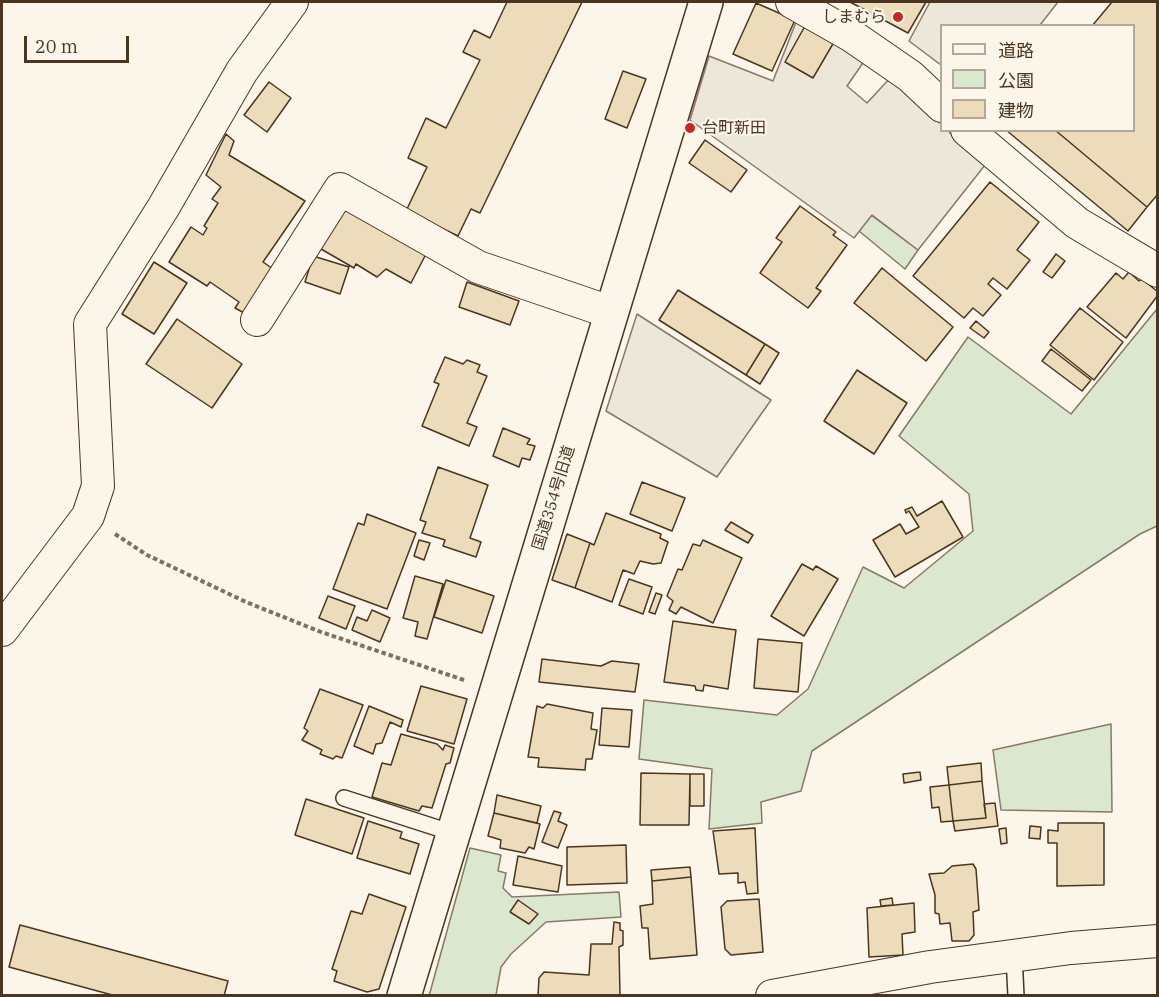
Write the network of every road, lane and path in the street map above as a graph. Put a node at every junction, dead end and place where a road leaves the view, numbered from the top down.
1 (292, 2) edge
2 (706, 2) edge
3 (792, 2) edge
4 (940, 104) edge
5 (969, 132) edge
6 (1158, 271) edge
7 (610, 312) junction
8 (257, 320) dead end
9 (88, 516) junction
10 (2, 630) edge
11 (497, 690) junction
12 (344, 798) dead end
13 (453, 833) junction
14 (1158, 941) edge
15 (1014, 956) junction
16 (404, 996) edge
17 (772, 996) edge
18 (1016, 996) edge

1 - 9 street
2 - 7 street, 国道354号旧道
3 - 4 street
5 - 6 street
7 - 8 street
7 - 11 street, 国道354号旧道
9 - 10 street
9 - 11 path
11 - 13 street, 国道354号旧道
12 - 13 lane
13 - 16 street, 国道354号旧道
14 - 15 street
15 - 17 street
15 - 18 lane

